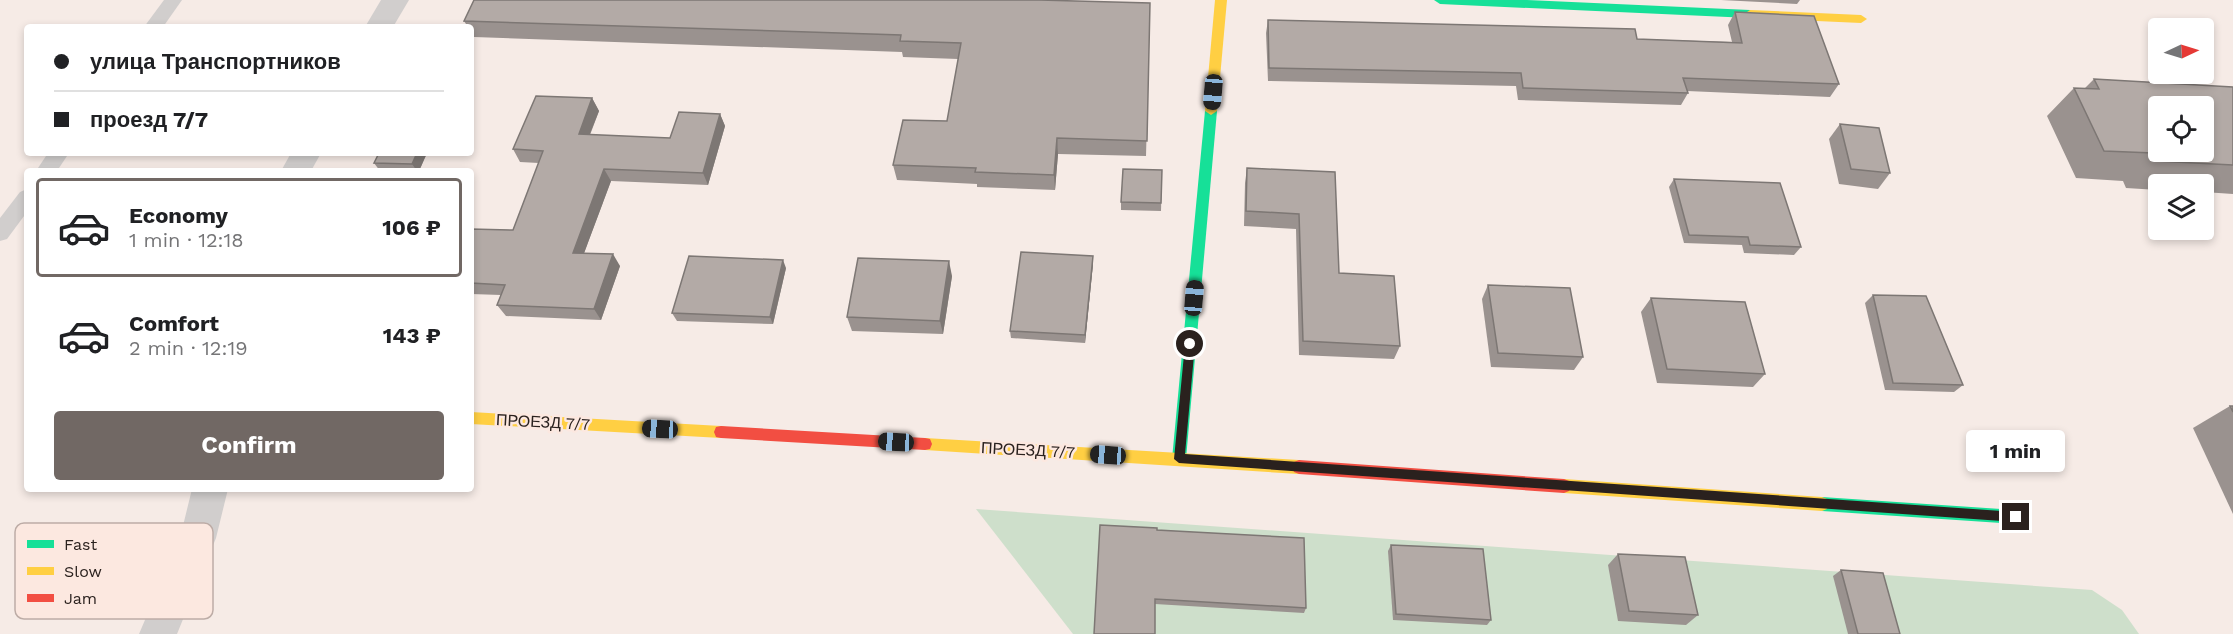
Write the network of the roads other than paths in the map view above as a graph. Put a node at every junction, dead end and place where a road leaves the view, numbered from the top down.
1 (173, 0) edge
2 (395, 0) edge
3 (1221, 0) edge
4 (1440, 0) edge
5 (1861, 20) dead end
6 (155, 24) edge
7 (381, 24) edge
8 (24, 201) edge
9 (0, 233) edge
10 (474, 418) edge
11 (1179, 459) junction
12 (209, 492) edge
13 (2016, 517) dead end
14 (202, 523) edge
15 (164, 619) edge
16 (158, 634) edge

1 - 6 lane
2 - 7 street
3 - 11 street
4 - 5 street
8 - 9 lane
10 - 11 street, ПРОЕЗД 7/7
11 - 13 street, ПРОЕЗД 7/7
12 - 14 street
15 - 16 street

